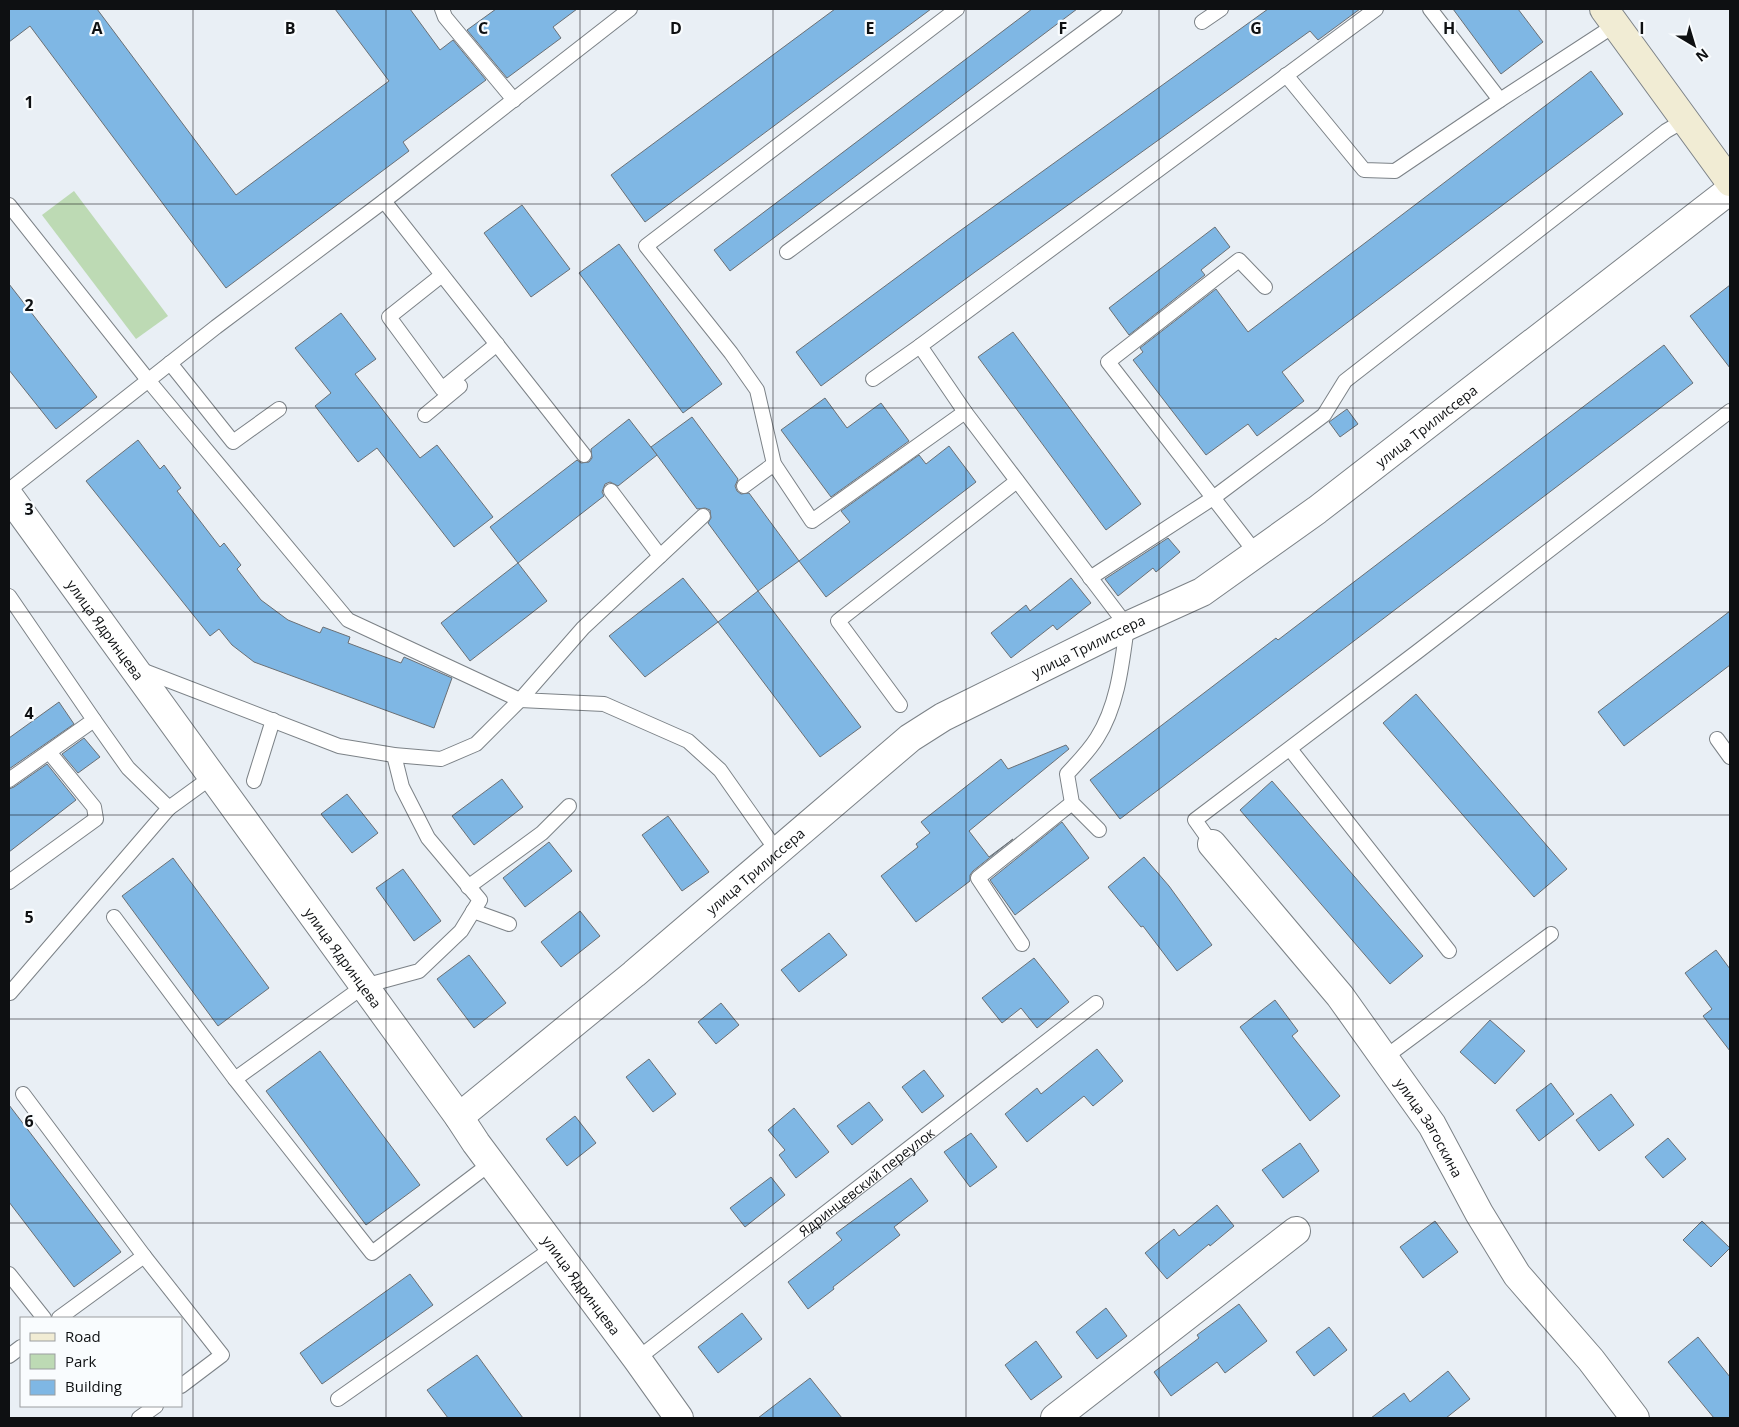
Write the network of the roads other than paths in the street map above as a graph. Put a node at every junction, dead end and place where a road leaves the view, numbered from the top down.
1 (442, 9) edge
2 (630, 9) edge
3 (957, 9) edge
4 (1114, 9) edge
5 (1221, 9) edge
6 (1376, 9) edge
7 (1430, 9) edge
8 (1610, 17) edge
9 (1202, 22) dead end
10 (1286, 75) junction
11 (514, 100) junction
12 (1500, 100) junction
13 (1685, 120) junction
14 (1730, 182) edge
15 (1730, 190) edge
16 (384, 201) junction
17 (9, 204) edge
18 (787, 252) dead end
19 (442, 275) junction
20 (1265, 287) dead end
21 (920, 346) junction
22 (500, 347) junction
23 (170, 363) junction
24 (872, 379) dead end
25 (148, 380) junction
26 (279, 409) dead end
27 (1730, 411) edge
28 (965, 412) junction
29 (425, 415) dead end
30 (584, 454) dead end
31 (774, 464) junction
32 (1017, 481) junction
33 (744, 486) dead end
34 (9, 490) edge
35 (611, 491) dead end
36 (9, 496) edge
37 (1213, 498) junction
38 (703, 516) dead end
39 (1256, 554) junction
40 (660, 556) junction
41 (1090, 578) junction
42 (9, 596) edge
43 (1127, 626) junction
44 (134, 667) junction
45 (520, 700) junction
46 (900, 705) dead end
47 (94, 720) junction
48 (273, 720) junction
49 (1717, 739) dead end
50 (1290, 749) junction
51 (49, 752) junction
52 (394, 755) junction
53 (1730, 757) edge
54 (213, 776) junction
55 (9, 780) edge
56 (254, 781) dead end
57 (1072, 803) junction
58 (569, 806) dead end
59 (168, 808) junction
60 (1099, 830) dead end
61 (1212, 844) joint
62 (777, 851) junction
63 (9, 882) edge
64 (468, 887) junction
65 (473, 911) junction
66 (114, 918) dead end
67 (509, 924) dead end
68 (1552, 934) dead end
69 (1022, 944) dead end
70 (1449, 951) dead end
71 (364, 986) junction
72 (10, 993) dead end
73 (1096, 1004) dead end
74 (1384, 1058) junction
75 (235, 1079) junction
76 (23, 1094) dead end
77 (459, 1117) junction
78 (491, 1163) junction
79 (1296, 1232) dead end
80 (553, 1248) junction
81 (144, 1256) junction
82 (9, 1274) edge
83 (43, 1317) edge
84 (60, 1317) edge
85 (20, 1348) edge
86 (9, 1356) edge
87 (638, 1359) junction
88 (182, 1385) edge
89 (338, 1399) dead end
90 (155, 1407) edge
91 (139, 1418) edge
92 (679, 1418) edge
93 (1054, 1418) edge
94 (1635, 1418) edge

1 - 11 lane
2 - 11 lane
3 - 31 lane
4 - 18 lane
5 - 9 lane
6 - 10 lane
7 - 12 lane
8 - 12 lane
8 - 13 street
10 - 12 lane
10 - 21 lane
11 - 16 lane
13 - 14 street
13 - 37 lane
15 - 39 street, улица Трилиссера
16 - 19 lane
16 - 23 lane
17 - 25 lane
19 - 22 lane
19 - 22 lane
20 - 37 lane
21 - 24 lane
21 - 28 lane
22 - 29 lane
22 - 30 lane
23 - 25 lane
23 - 26 lane
25 - 34 lane
25 - 45 lane
27 - 50 lane
28 - 31 lane
28 - 32 lane
31 - 33 lane
32 - 41 lane
32 - 46 lane
35 - 40 lane
36 - 44 street, улица Ядринцева
37 - 39 lane
37 - 41 lane
38 - 40 lane
39 - 43 street, улица Трилиссера
40 - 45 lane
41 - 43 lane
42 - 47 lane
43 - 57 lane
43 - 62 street, улица Трилиссера
44 - 48 lane
44 - 54 street, улица Ядринцева
45 - 52 lane
45 - 62 lane
47 - 51 lane
47 - 59 lane
48 - 52 lane
48 - 56 lane
49 - 53 lane
50 - 61 lane
50 - 70 lane
51 - 55 lane
51 - 63 lane
52 - 64 lane
54 - 59 lane
54 - 71 street, улица Ядринцева
57 - 60 lane
57 - 69 lane
58 - 64 lane
59 - 72 lane
61 - 74 street, улица Загоскина
62 - 77 street, улица Трилиссера
64 - 65 lane
65 - 67 lane
65 - 71 lane
66 - 75 lane
68 - 74 lane
71 - 75 lane
71 - 77 street, улица Ядринцева
73 - 87 lane, Ядринцевский переулок
74 - 94 street, улица Загоскина
75 - 78 lane
76 - 81 lane
77 - 78 street, улица Ядринцева
78 - 80 street, улица Ядринцева
79 - 93 street
80 - 87 street, улица Ядринцева
80 - 89 lane
81 - 84 lane
81 - 88 lane
82 - 83 lane
85 - 86 lane
87 - 92 street, улица Ядринцева
90 - 91 lane

